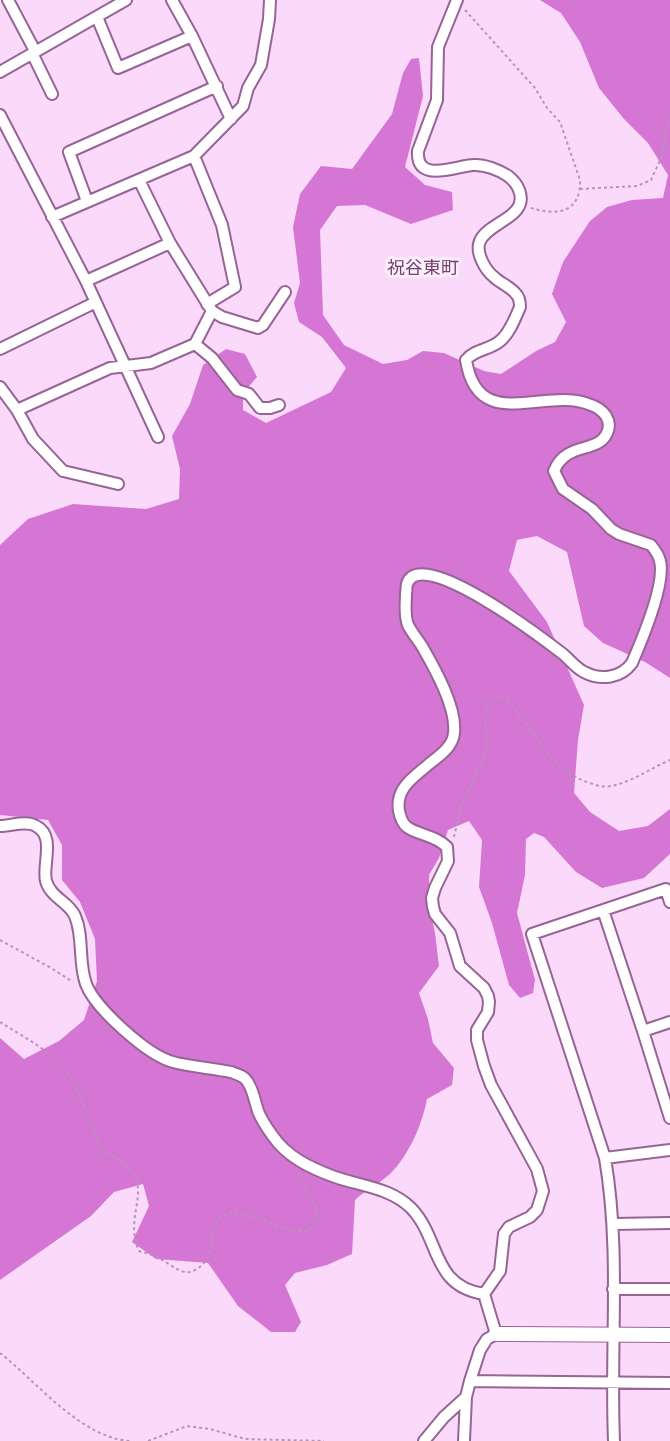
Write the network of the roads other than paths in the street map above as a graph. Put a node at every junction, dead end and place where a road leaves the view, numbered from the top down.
1 (8, 0) edge
2 (126, 0) edge
3 (171, 0) edge
4 (270, 0) edge
5 (457, 0) edge
6 (97, 17) junction
7 (192, 36) junction
8 (34, 53) junction
9 (0, 72) edge
10 (217, 86) junction
11 (52, 94) dead end
12 (0, 115) edge
13 (231, 119) junction
14 (194, 156) junction
15 (139, 180) junction
16 (87, 201) junction
17 (52, 217) junction
18 (170, 243) junction
19 (86, 281) junction
20 (285, 292) dead end
21 (94, 303) junction
22 (209, 308) junction
23 (195, 345) junction
24 (0, 348) edge
25 (123, 365) junction
26 (0, 387) edge
27 (279, 405) dead end
28 (17, 410) junction
29 (158, 437) dead end
30 (118, 484) dead end
31 (0, 826) edge
32 (670, 902) edge
33 (603, 910) junction
34 (670, 1022) edge
35 (643, 1031) junction
36 (670, 1118) edge
37 (670, 1150) edge
38 (604, 1158) junction
39 (670, 1223) edge
40 (614, 1224) junction
41 (613, 1288) junction
42 (670, 1289) edge
43 (484, 1294) junction
44 (496, 1334) junction
45 (613, 1335) junction
46 (670, 1335) edge
47 (470, 1381) junction
48 (611, 1383) junction
49 (670, 1383) edge
50 (466, 1397) junction
51 (424, 1441) edge
52 (464, 1441) edge
53 (614, 1441) edge

1 - 8 street
2 - 6 street
3 - 7 street
4 - 13 street
5 - 43 street
6 - 7 street
6 - 8 street
7 - 10 street
8 - 9 street
8 - 11 street
10 - 13 street
10 - 16 street
12 - 17 street
13 - 14 street
14 - 15 street
14 - 22 street
15 - 16 street
15 - 18 street
16 - 17 street
17 - 19 street
18 - 19 street
18 - 22 street
19 - 21 street
20 - 22 street
21 - 24 street
21 - 25 street
22 - 23 street
23 - 25 street
23 - 27 street
25 - 28 street
25 - 29 street
26 - 28 street
28 - 30 street
31 - 43 street
32 - 33 street
33 - 35 street
33 - 38 street
34 - 35 street
35 - 36 street
37 - 38 street
38 - 40 street
39 - 40 street
40 - 41 street
41 - 42 street
41 - 45 street
43 - 44 street
44 - 45 street
44 - 47 street
45 - 46 street
45 - 48 street
47 - 48 street
47 - 50 street
48 - 49 street
48 - 53 street
50 - 51 street
50 - 52 street

